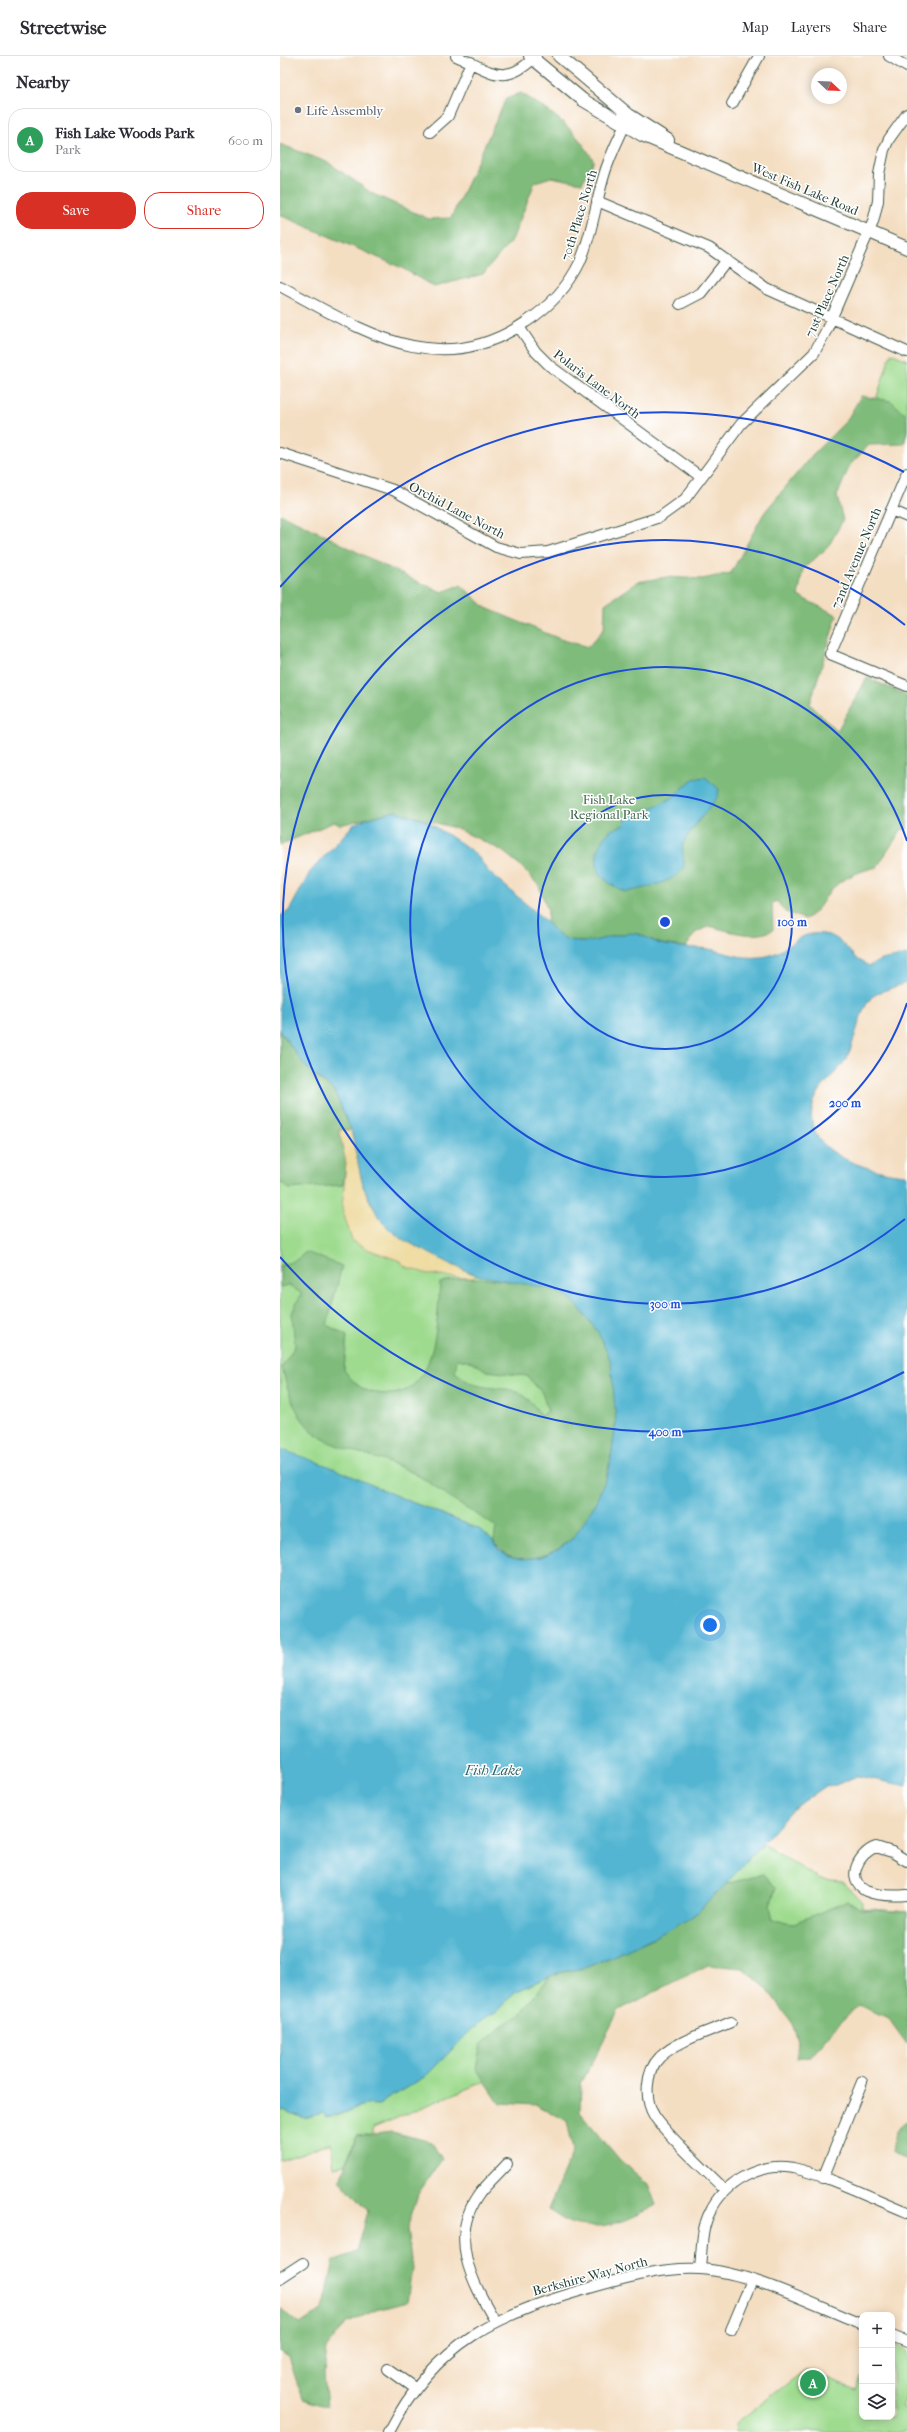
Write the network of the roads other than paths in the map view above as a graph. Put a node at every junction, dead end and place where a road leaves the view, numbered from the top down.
1 (456, 56) edge
2 (558, 56) edge
3 (759, 56) edge
4 (889, 56) edge
5 (533, 57) edge
6 (471, 62) junction
7 (907, 67) edge
8 (732, 104) dead end
9 (907, 114) edge
10 (627, 121) junction
11 (430, 132) dead end
12 (597, 201) junction
13 (868, 232) junction
14 (907, 248) edge
15 (726, 260) junction
16 (280, 286) edge
17 (680, 304) dead end
18 (832, 319) junction
19 (519, 327) junction
20 (907, 352) edge
21 (280, 453) edge
22 (907, 473) edge
23 (701, 477) junction
24 (891, 510) junction
25 (907, 517) edge
26 (907, 686) edge
27 (907, 1861) edge
28 (907, 1895) edge
29 (731, 2022) dead end
30 (862, 2082) dead end
31 (507, 2164) dead end
32 (823, 2178) junction
33 (725, 2190) junction
34 (907, 2212) edge
35 (303, 2263) dead end
36 (700, 2269) junction
37 (280, 2278) edge
38 (752, 2280) junction
39 (495, 2321) junction
40 (859, 2323) edge
41 (731, 2330) dead end
42 (895, 2337) edge
43 (907, 2342) edge
44 (388, 2369) dead end
45 (416, 2389) junction
46 (389, 2432) edge

1 - 6 street, West Fish Lake Road
2 - 10 street, West Fish Lake Road
3 - 8 street
4 - 7 street
5 - 6 street, West Fish Lake Road
5 - 10 street, West Fish Lake Road
6 - 11 street
9 - 13 street, 71st Place North
10 - 12 street, 70th Place North
10 - 13 street, West Fish Lake Road
12 - 15 street
12 - 19 street, 70th Place North
13 - 14 street, West Fish Lake Road
13 - 18 street, 71st Place North
15 - 17 street
15 - 18 street
16 - 19 street
18 - 20 street
18 - 23 street, 71st Place North
19 - 23 street, Polaris Lane North
21 - 23 street, Orchid Lane North
22 - 24 street, 72nd Avenue North
24 - 25 street
24 - 26 street, 72nd Avenue North
27 - 28 street
29 - 33 street
30 - 32 street
31 - 39 street
32 - 33 street
32 - 34 street
33 - 36 street
35 - 37 street
36 - 38 street, Berkshire Way North
36 - 39 street, Berkshire Way North
38 - 40 street, Berkshire Way North
38 - 41 street
39 - 45 street, Berkshire Way North
42 - 43 street
44 - 45 street
45 - 46 street, Berkshire Way North

